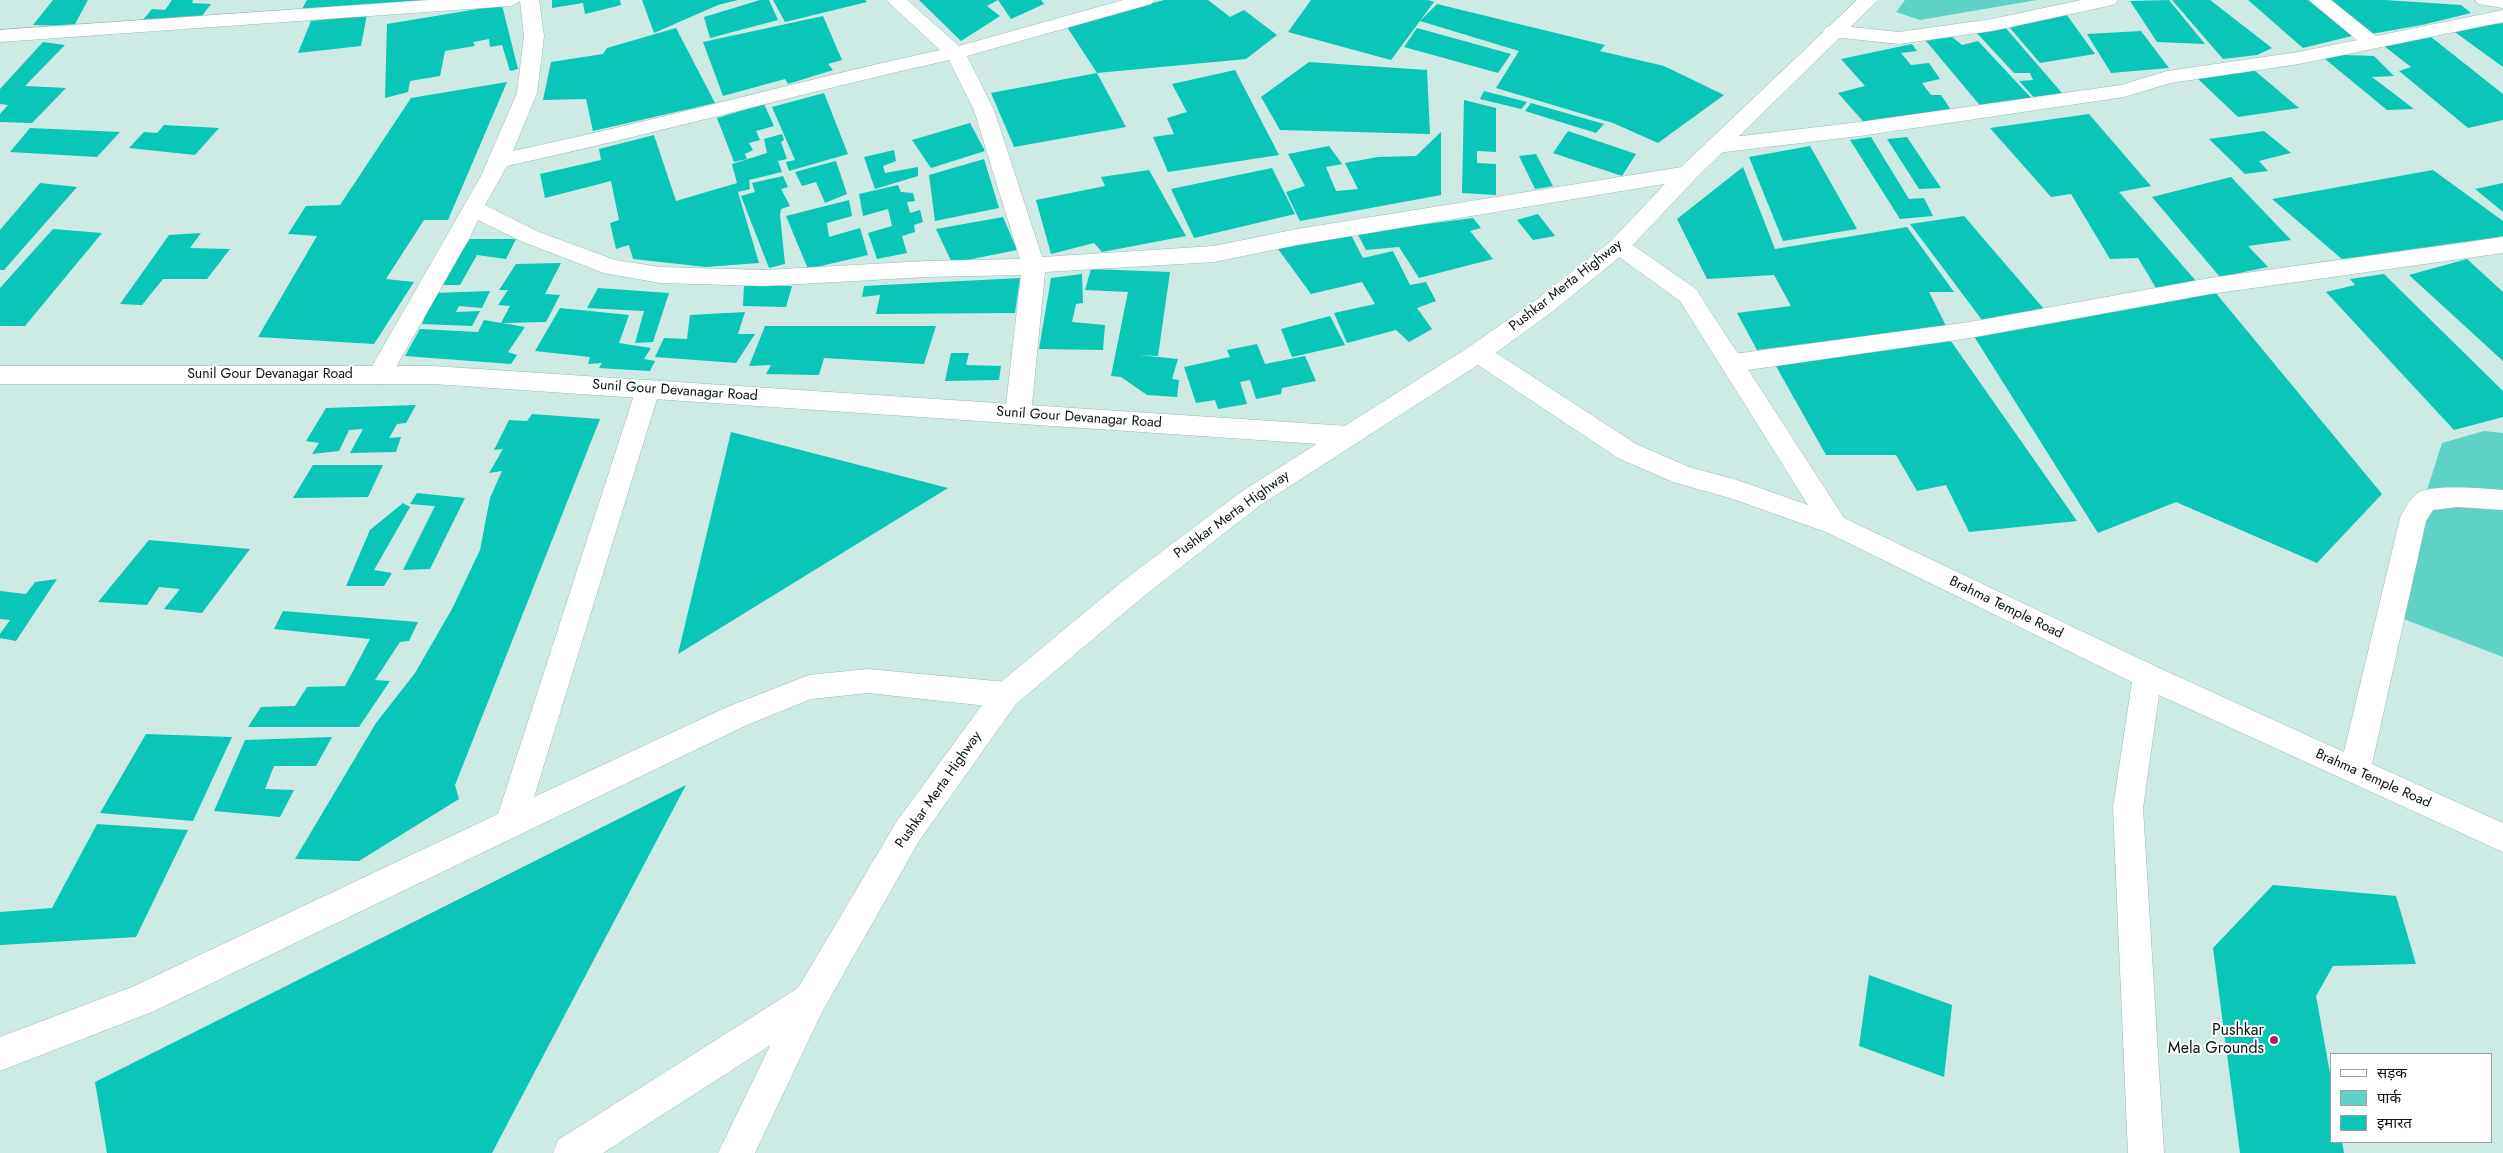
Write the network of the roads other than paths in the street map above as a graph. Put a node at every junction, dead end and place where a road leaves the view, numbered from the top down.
1 (511, 0) edge
2 (529, 0) edge
3 (896, 0) edge
4 (1144, 0) edge
5 (1868, 0) edge
6 (2108, 0) edge
7 (2319, 0) edge
8 (2485, 0) edge
9 (2503, 2) edge
10 (2503, 16) edge
11 (1833, 31) junction
12 (0, 36) edge
13 (2371, 42) junction
14 (956, 52) junction
15 (1716, 146) junction
16 (499, 161) junction
17 (1688, 173) junction
18 (472, 208) junction
19 (2503, 245) edge
20 (1619, 246) junction
21 (1034, 266) junction
22 (1478, 353) junction
23 (1734, 363) junction
24 (0, 375) edge
25 (379, 375) junction
26 (648, 389) junction
27 (1018, 414) junction
28 (1348, 436) junction
29 (2503, 500) edge
30 (1835, 525) junction
31 (2147, 676) junction
32 (1006, 695) junction
33 (2354, 771) junction
34 (511, 823) junction
35 (2503, 838) edge
36 (810, 1000) junction
37 (0, 1054) edge
38 (571, 1153) edge
39 (736, 1153) edge
40 (2146, 1153) edge

1 - 12 main road
2 - 16 main road
3 - 14 main road
4 - 14 main road
5 - 11 main road, Pushkar Merta Highway
6 - 11 main road
7 - 13 main road
8 - 9 main road
10 - 13 main road
11 - 15 main road, Pushkar Merta Highway
13 - 15 main road
14 - 16 main road
14 - 21 main road
15 - 17 main road, Pushkar Merta Highway
16 - 18 main road
17 - 20 main road, Pushkar Merta Highway
17 - 21 main road
18 - 21 main road
18 - 25 main road
19 - 23 main road
20 - 22 main road, Pushkar Merta Highway
20 - 23 main road
21 - 27 main road
22 - 28 main road, Pushkar Merta Highway
22 - 30 main road, Brahma Temple Road
23 - 30 main road
24 - 25 main road, Sunil Gour Devanagar Road
25 - 26 main road, Sunil Gour Devanagar Road
26 - 27 main road, Sunil Gour Devanagar Road
26 - 34 main road
27 - 28 main road, Sunil Gour Devanagar Road
28 - 32 main road, Pushkar Merta Highway
29 - 33 main road
30 - 31 main road, Brahma Temple Road
31 - 33 main road, Brahma Temple Road
31 - 40 main road
32 - 34 main road
32 - 36 main road, Pushkar Merta Highway
33 - 35 main road, Brahma Temple Road
34 - 37 main road
36 - 38 main road
36 - 39 main road, Pushkar Merta Highway

